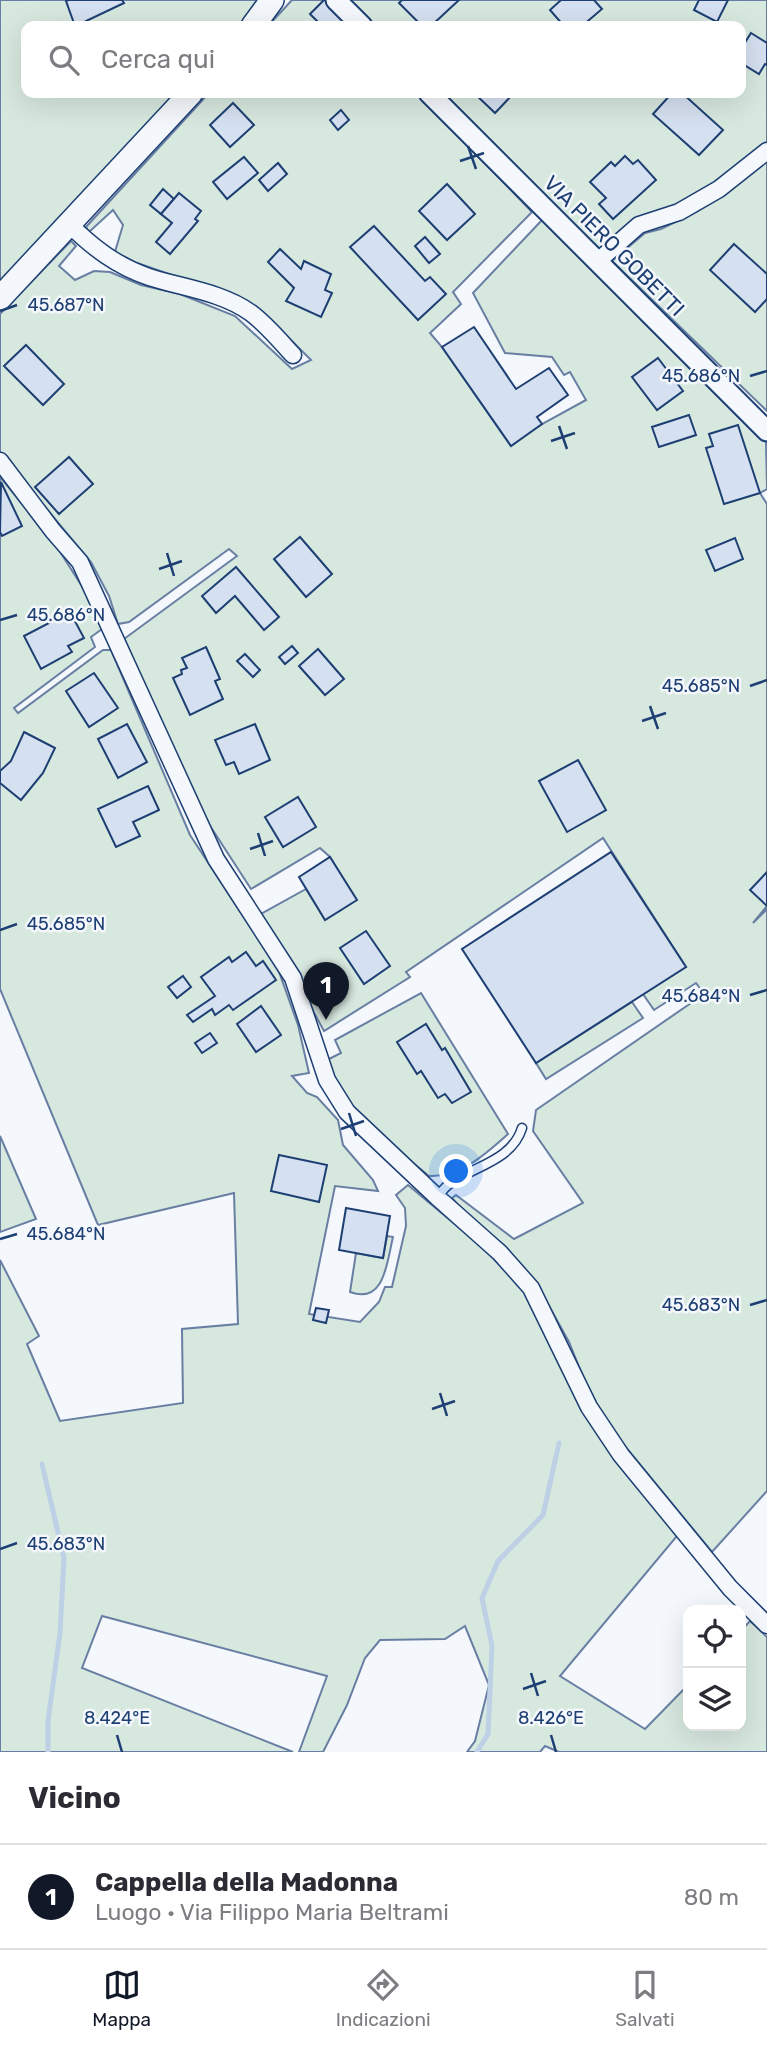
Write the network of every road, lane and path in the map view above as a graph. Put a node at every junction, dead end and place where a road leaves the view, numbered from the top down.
1 (272, 0) edge
2 (336, 0) edge
3 (257, 21) edge
4 (357, 21) edge
5 (186, 98) edge
6 (434, 98) edge
7 (767, 151) edge
8 (69, 224) junction
9 (598, 261) junction
10 (0, 298) edge
11 (293, 355) dead end
12 (767, 431) edge
13 (0, 461) edge
14 (522, 1128) dead end
15 (437, 1197) junction
16 (767, 1625) edge

1 - 3 main road
2 - 4 street
5 - 8 main road
6 - 9 street, VIA PIERO GOBETTI
7 - 9 street
8 - 10 main road
8 - 11 street
9 - 12 street, VIA PIERO GOBETTI
13 - 15 street
14 - 15 lane
15 - 16 street

